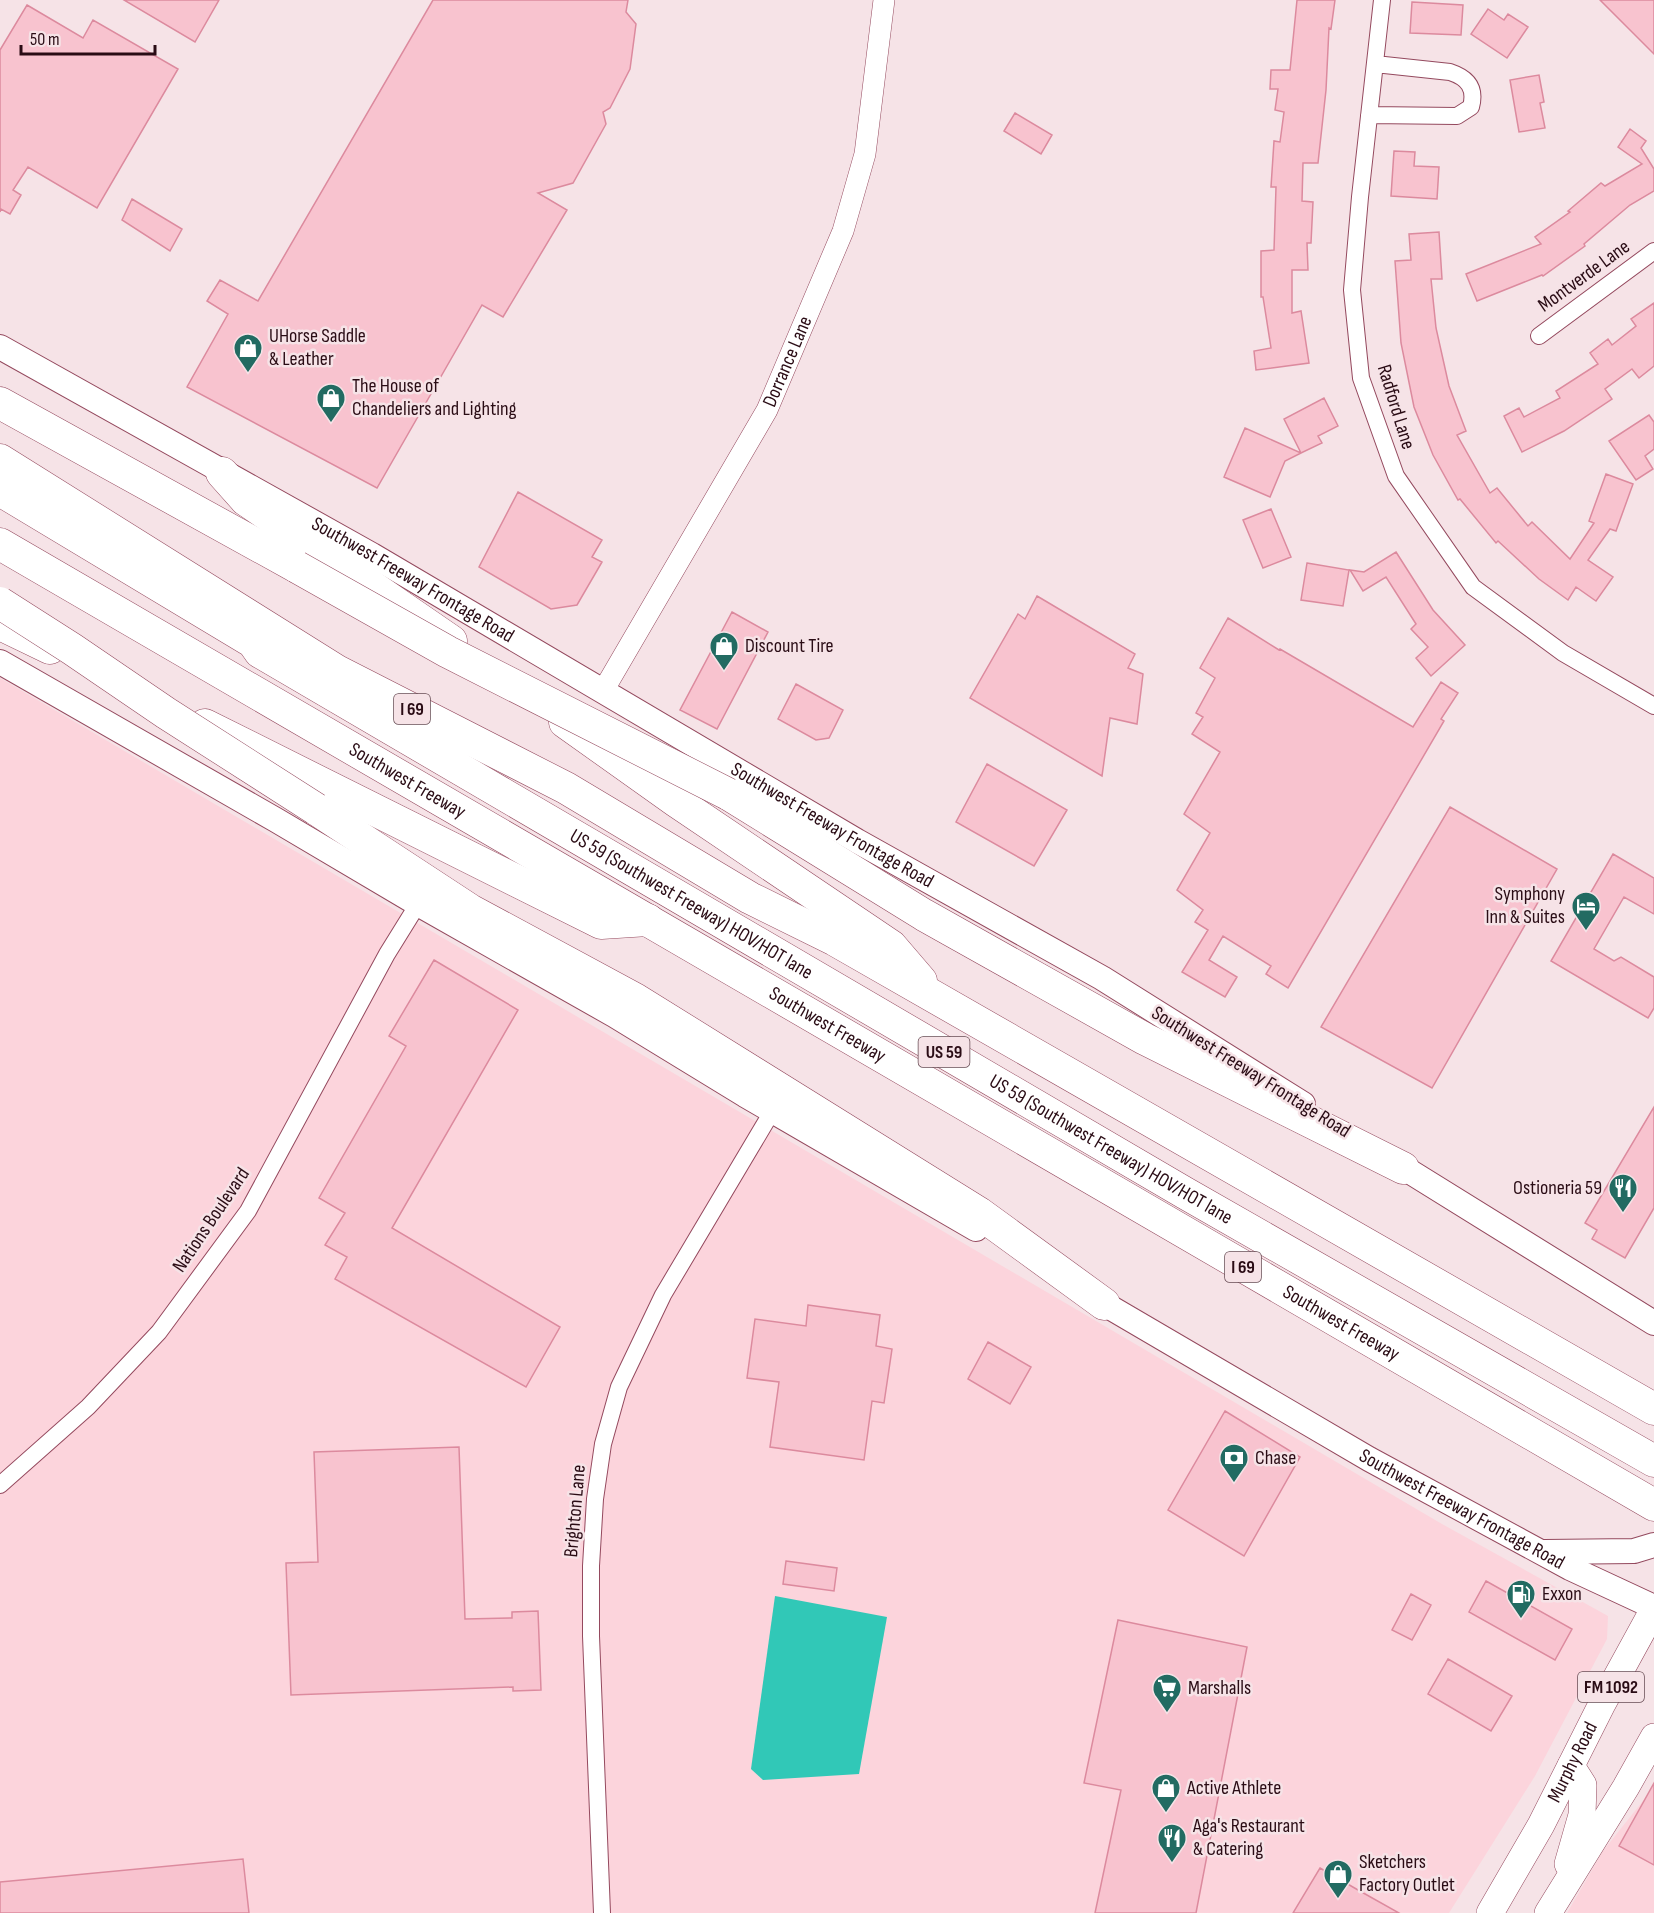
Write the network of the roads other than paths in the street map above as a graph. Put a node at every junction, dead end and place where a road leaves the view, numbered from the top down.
1 (884, 0) edge
2 (1382, 0) edge
3 (1375, 64) junction
4 (1369, 115) junction
5 (1654, 251) edge
6 (1539, 336) dead end
7 (0, 347) edge
8 (0, 402) edge
9 (0, 460) edge
10 (222, 473) junction
11 (0, 490) edge
12 (0, 507) edge
13 (0, 544) edge
14 (0, 603) edge
15 (0, 624) edge
16 (260, 652) junction
17 (0, 662) edge
18 (603, 690) junction
19 (1654, 706) edge
20 (418, 904) junction
21 (648, 921) junction
22 (934, 998) junction
23 (773, 1110) junction
24 (1403, 1168) junction
25 (1104, 1304) junction
26 (1654, 1323) edge
27 (1654, 1409) edge
28 (1642, 1454) edge
29 (0, 1485) edge
30 (1654, 1505) edge
31 (1654, 1545) edge
32 (1542, 1552) junction
33 (1654, 1608) edge
34 (1654, 1737) edge
35 (1570, 1766) junction
36 (1554, 1904) edge
37 (602, 1913) edge
38 (1490, 1913) edge

1 - 18 street, Dorrance Lane
2 - 3 street, Radford Lane
3 - 4 street, Radford Lane
3 - 4 street
4 - 19 street, Radford Lane
5 - 6 street, Montverde Lane
7 - 10 main road, Southwest Freeway Frontage Road
8 - 24 highway, bridge
9 - 22 highway, I 69
10 - 18 main road, Southwest Freeway Frontage Road
10 - 22 highway
11 - 16 highway
12 - 16 highway
13 - 21 highway, Southwest Freeway / I 69
14 - 25 highway, bridge
15 - 21 highway
16 - 28 highway, US 59 (Southwest Freeway) HOV/HOT lane / US 59
17 - 20 main road, Southwest Freeway Frontage Road
18 - 24 main road, Southwest Freeway Frontage Road
20 - 23 main road, Southwest Freeway Frontage Road
20 - 29 street, Nations Boulevard
21 - 30 highway, Southwest Freeway / I 69
22 - 27 highway, I 69
23 - 25 main road, Southwest Freeway Frontage Road
23 - 37 street, Brighton Lane
24 - 26 main road, Southwest Freeway Frontage Road
25 - 32 main road, Southwest Freeway Frontage Road
31 - 32 main road
32 - 33 main road, Southwest Freeway Frontage Road
33 - 35 main road, Murphy Road / FM 1092
34 - 36 main road
35 - 36 main road
35 - 38 main road, Murphy Road / FM 1092

